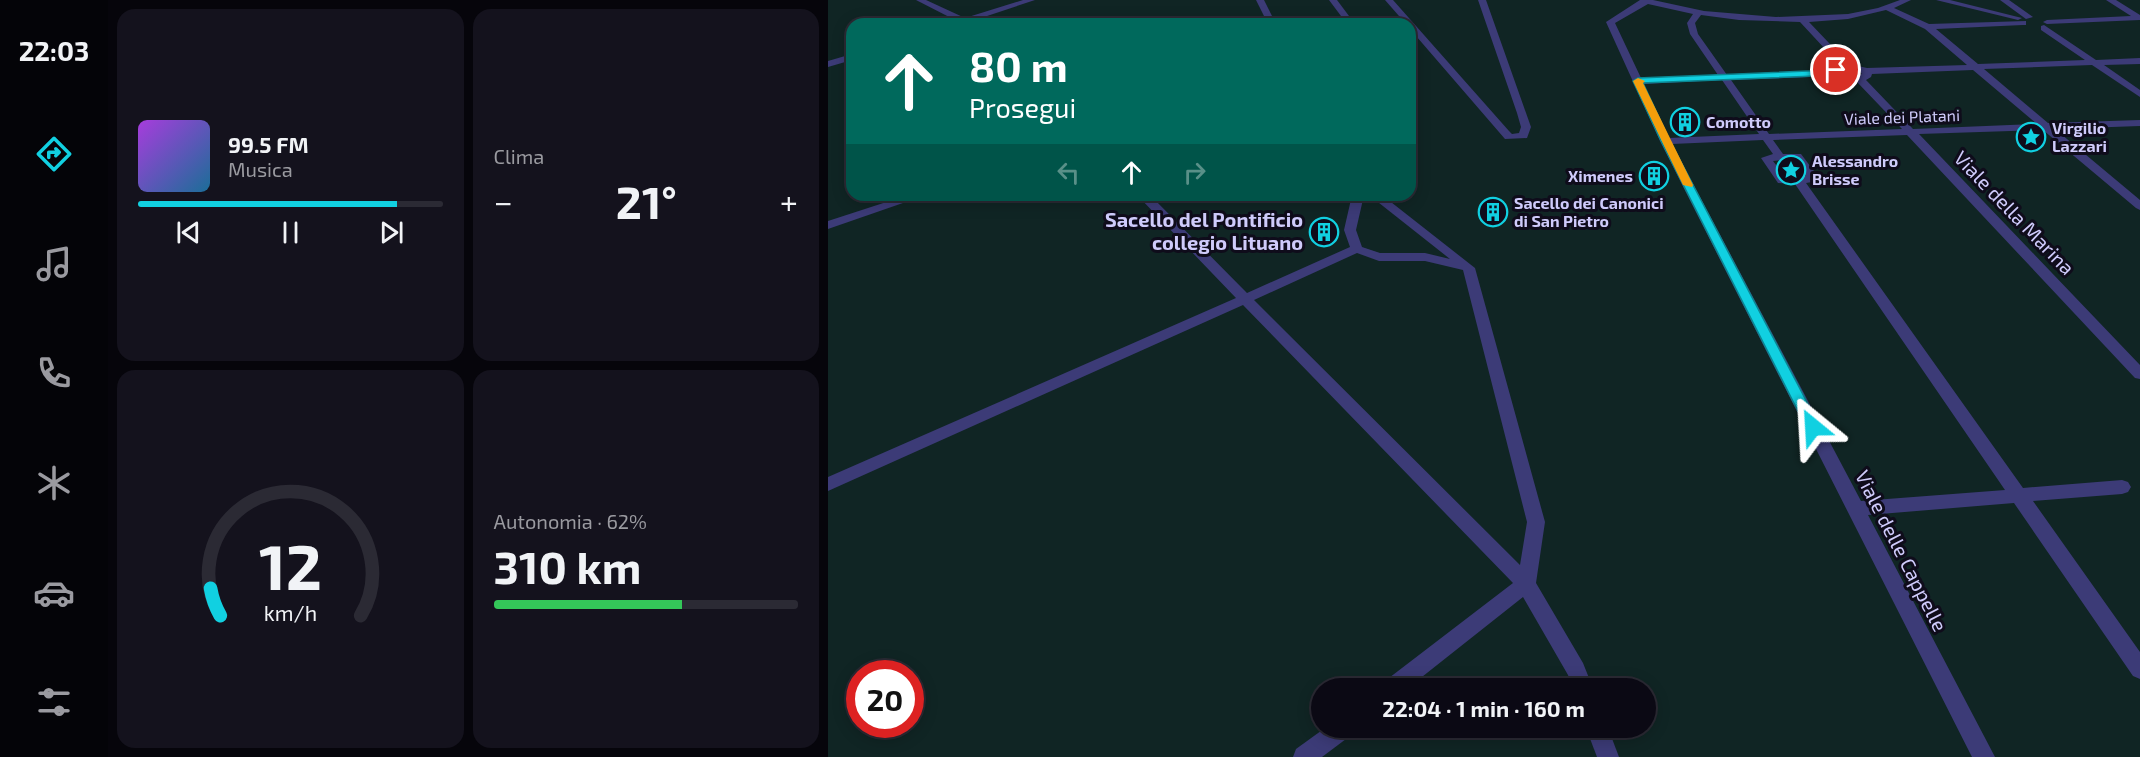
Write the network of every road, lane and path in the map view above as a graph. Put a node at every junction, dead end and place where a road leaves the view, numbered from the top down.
1 (920, 0) edge
2 (1031, 0) edge
3 (1260, 0) edge
4 (1333, 0) edge
5 (1389, 0) edge
6 (1482, 0) edge
7 (1907, 0) edge
8 (1940, 0) edge
9 (2004, 0) edge
10 (2110, 0) edge
11 (1646, 1) edge
12 (1888, 8) junction
13 (1699, 12) junction
14 (959, 18) edge
15 (979, 18) edge
16 (1269, 18) edge
17 (1346, 18) edge
18 (1405, 18) edge
19 (2140, 18) edge
20 (1803, 20) junction
21 (2033, 23) junction
22 (1928, 27) junction
23 (1416, 30) edge
24 (846, 59) edge
25 (2140, 61) edge
26 (2095, 63) junction
27 (828, 64) edge
28 (1846, 66) junction
29 (1976, 67) junction
30 (1837, 73) junction
31 (1863, 75) junction
32 (1725, 77) junction
33 (1638, 81) junction
34 (2140, 94) edge
35 (2140, 123) edge
36 (2046, 127) junction
37 (1910, 132) junction
38 (1767, 138) junction
39 (1665, 141) junction
40 (902, 201) edge
41 (1149, 201) edge
42 (1357, 201) edge
43 (1383, 201) edge
44 (2138, 203) edge
45 (828, 225) edge
46 (1357, 249) junction
47 (1469, 268) junction
48 (1246, 297) junction
49 (2140, 374) edge
50 (828, 484) edge
51 (2122, 488) dead end
52 (2019, 496) junction
53 (1855, 509) junction
54 (1526, 584) junction
55 (2140, 669) edge
56 (1405, 678) edge
57 (1579, 678) edge
58 (1329, 738) edge
59 (1601, 738) edge
60 (1304, 757) edge
61 (1608, 757) edge
62 (1984, 757) edge

1 - 14 lane
2 - 15 lane
3 - 16 lane
4 - 17 lane
5 - 18 lane
6 - 23 lane
7 - 12 lane
8 - 21 lane
9 - 21 lane
10 - 19 lane
11 - 13 lane
11 - 33 lane, Viale delle Cappelle
12 - 20 lane
12 - 22 lane
13 - 20 lane
13 - 32 lane
19 - 21 lane
20 - 28 lane
21 - 22 lane
21 - 26 lane
22 - 29 lane
24 - 27 lane
25 - 26 lane
26 - 29 lane
26 - 34 lane
28 - 30 lane
28 - 31 lane
29 - 31 lane
29 - 36 lane
30 - 31 lane
30 - 32 lane
31 - 37 lane, Viale della Marina
32 - 33 lane
32 - 38 lane
33 - 39 lane, Viale delle Cappelle
35 - 36 lane, Viale dei Platani
36 - 37 lane, Viale dei Platani
36 - 44 lane
37 - 38 lane, Viale dei Platani
37 - 49 lane, Viale della Marina
38 - 39 lane, Viale dei Platani
38 - 52 lane
39 - 53 lane, Viale delle Cappelle
40 - 45 lane
41 - 48 lane
42 - 46 lane
43 - 47 lane
46 - 47 lane
46 - 48 lane
47 - 54 lane
48 - 50 lane
48 - 54 lane
51 - 52 lane
52 - 53 lane
52 - 55 lane
53 - 62 lane, Viale delle Cappelle
54 - 56 lane
54 - 57 lane
58 - 60 lane
59 - 61 lane

